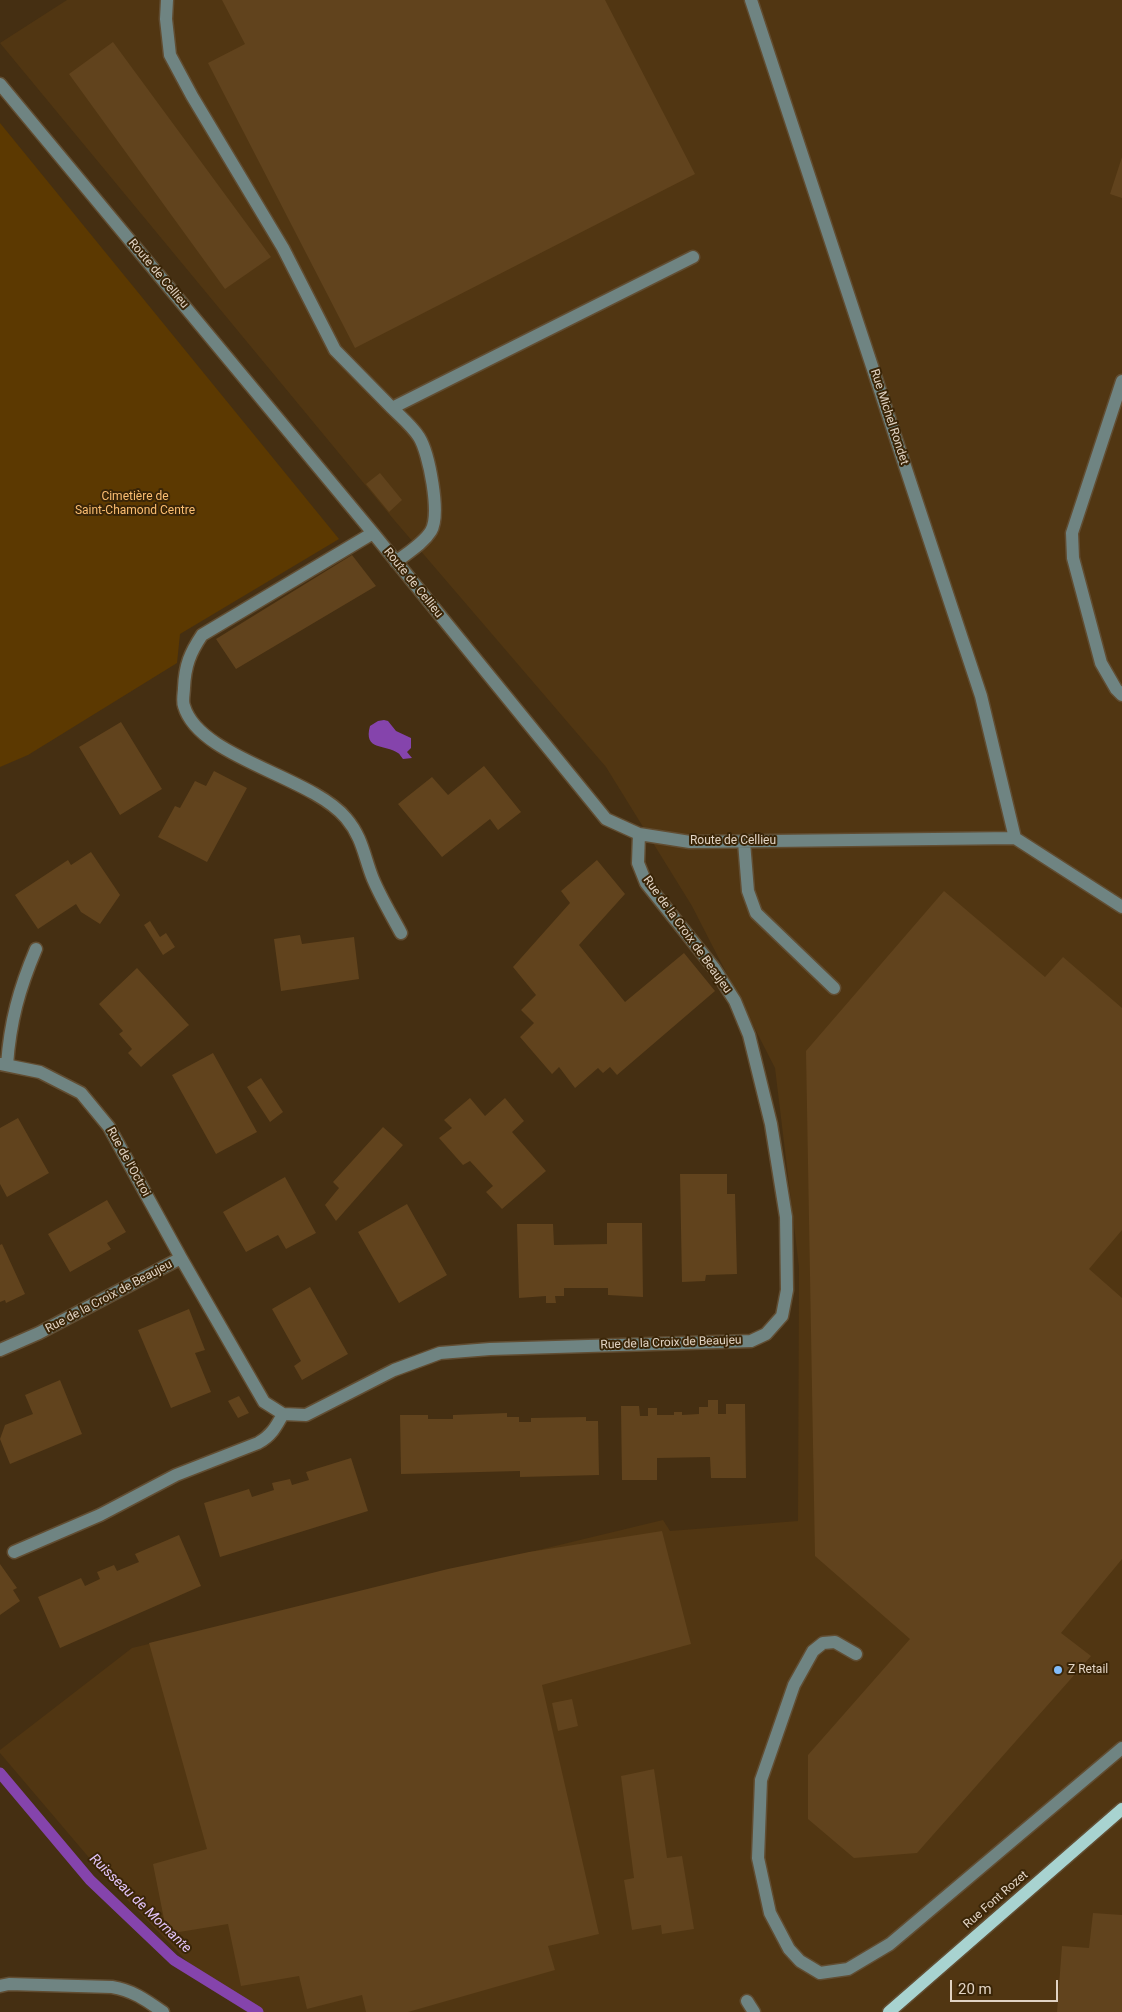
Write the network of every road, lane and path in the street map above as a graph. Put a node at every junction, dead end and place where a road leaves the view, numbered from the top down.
1 (167, 0) edge
2 (751, 0) edge
3 (0, 84) edge
4 (693, 257) dead end
5 (1122, 381) edge
6 (392, 408) junction
7 (372, 533) junction
8 (396, 562) junction
9 (1122, 695) edge
10 (639, 834) junction
11 (1015, 838) junction
12 (744, 842) junction
13 (1122, 907) edge
14 (401, 934) dead end
15 (36, 949) dead end
16 (834, 988) dead end
17 (4, 1065) edge
18 (181, 1258) junction
19 (0, 1350) edge
20 (283, 1414) junction
21 (14, 1552) dead end
22 (856, 1654) dead end
23 (1122, 1748) edge
24 (1122, 1808) edge
25 (0, 1986) edge
26 (163, 2012) edge
27 (888, 2012) edge

1 - 6 street
2 - 11 street, Rue Michel Rondet
3 - 7 street, Route de Cellieu
4 - 6 street
5 - 9 street
6 - 8 street
7 - 8 street, Route de Cellieu
7 - 14 street
8 - 10 street, Route de Cellieu
10 - 12 street, Route de Cellieu
10 - 20 street, Rue de la Croix de Beaujeu
11 - 12 street, Route de Cellieu
11 - 13 street
12 - 16 street
15 - 17 street
17 - 18 street, Rue de l'Octroi
18 - 19 street, Rue de la Croix de Beaujeu
18 - 20 street, Rue de la Croix de Beaujeu
20 - 21 street
22 - 23 street
24 - 27 main road, Rue Font Rozet
25 - 26 street

